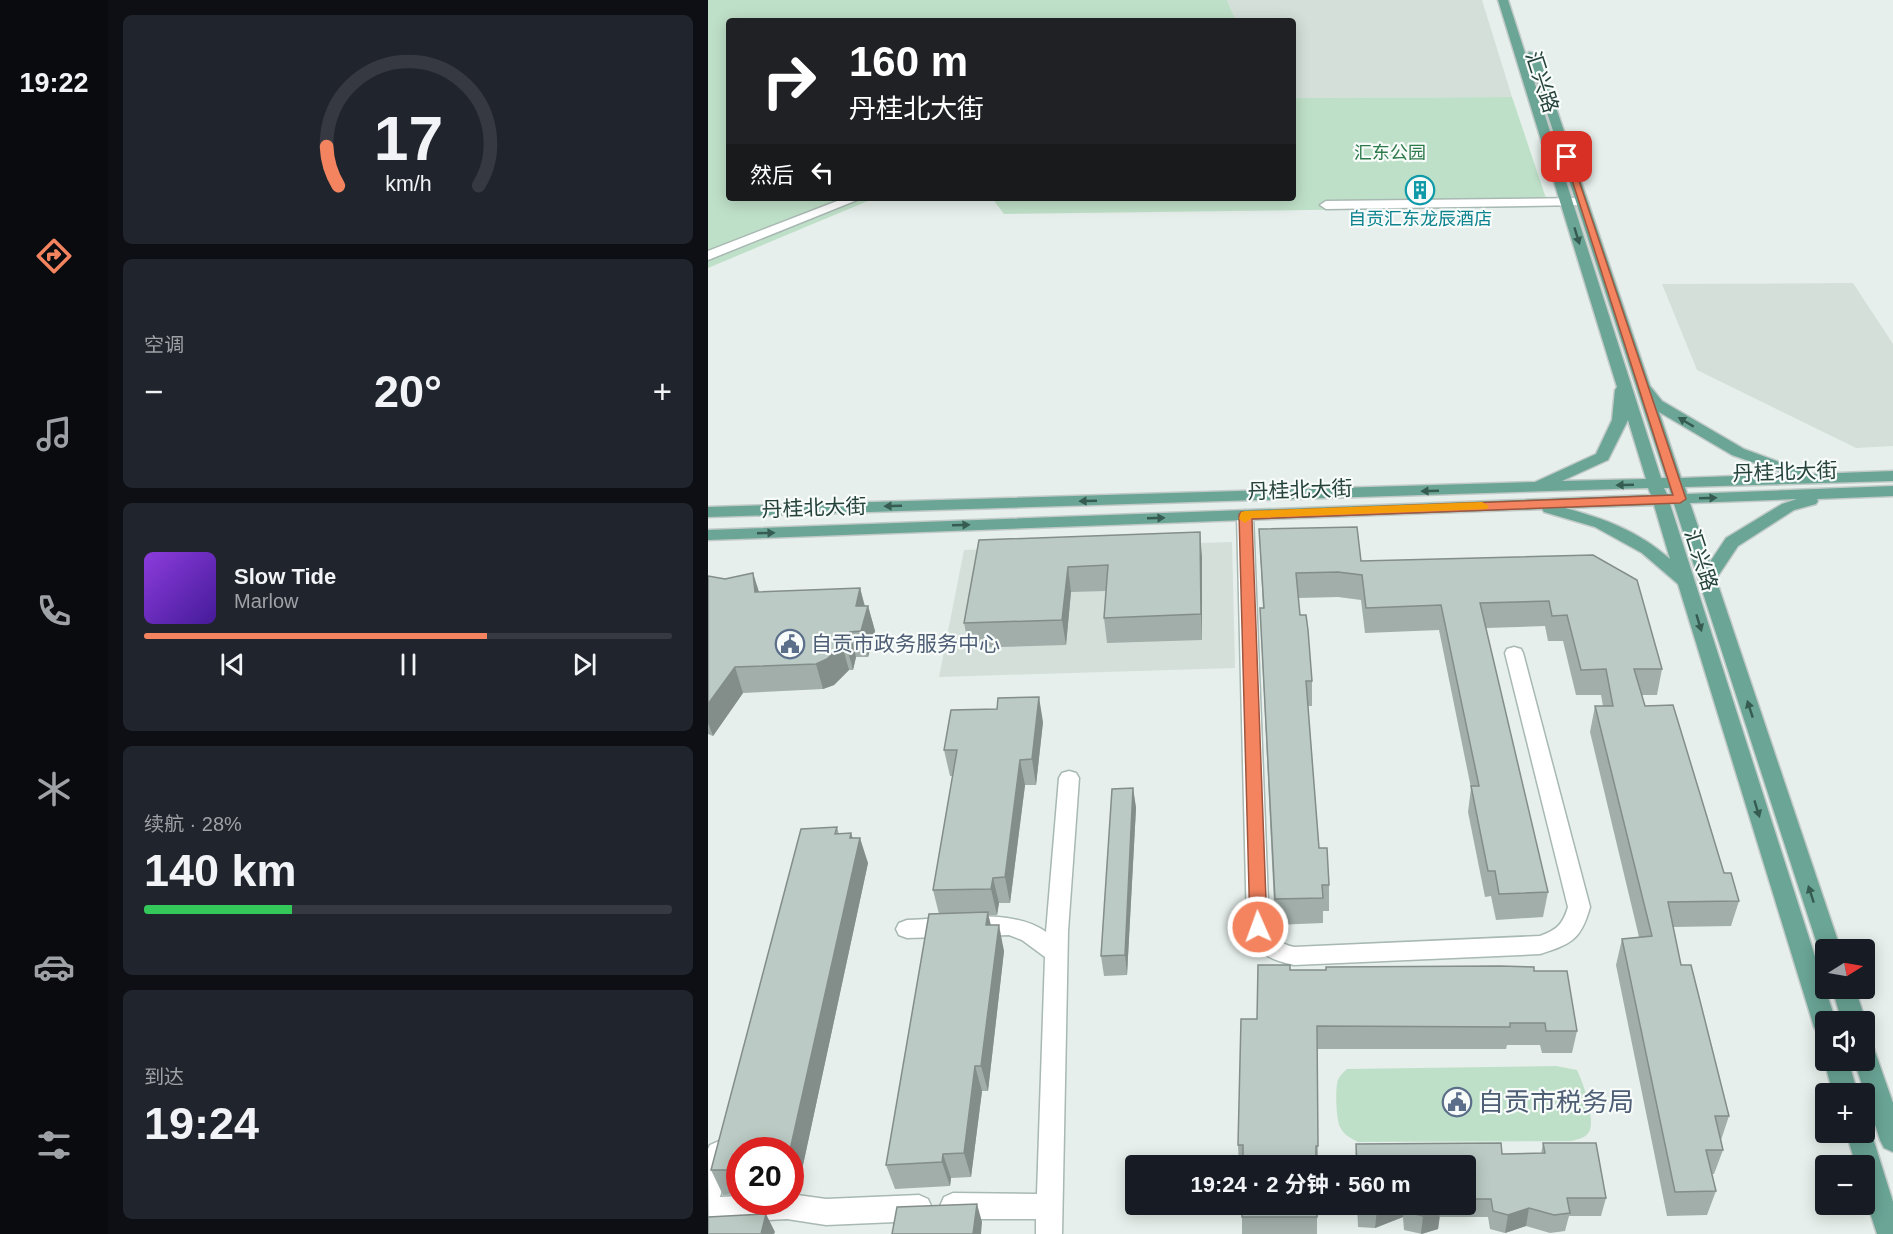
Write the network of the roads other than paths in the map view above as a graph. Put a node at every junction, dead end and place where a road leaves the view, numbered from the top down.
1 (1503, 0) edge
2 (1515, 0) edge
3 (848, 201) edge
4 (1574, 202) junction
5 (1326, 205) dead end
6 (708, 256) edge
7 (1640, 376) junction
8 (1622, 380) junction
9 (1893, 477) edge
10 (1816, 479) junction
11 (1678, 491) junction
12 (1893, 491) edge
13 (1658, 492) junction
14 (1837, 493) junction
15 (1533, 496) junction
16 (708, 512) edge
17 (1245, 515) junction
18 (708, 535) edge
19 (1707, 579) junction
20 (1686, 582) junction
21 (1514, 653) dead end
22 (1069, 778) dead end
23 (907, 929) dead end
24 (1826, 939) edge
25 (1056, 953) junction
26 (1821, 1011) edge
27 (1870, 1071) edge
28 (723, 1137) edge
29 (1893, 1140) edge
30 (1861, 1143) edge
31 (708, 1194) edge
32 (708, 1208) edge
33 (1050, 1208) junction
34 (1049, 1234) edge
35 (1890, 1234) edge

1 - 4 main road
2 - 4 main road, 汇兴路
3 - 6 lane
4 - 5 lane
4 - 7 main road, 汇兴路
4 -> 8 main road
10 -> 7 main road
7 - 11 main road, 汇兴路
8 - 13 main road
8 - 15 main road
9 - 10 main road, 丹桂北大街
10 - 11 main road, 丹桂北大街
11 - 13 main road, 丹桂北大街
11 -> 14 main road, 丹桂北大街
11 - 19 main road, 汇兴路
12 - 14 main road, 丹桂北大街
13 - 15 main road, 丹桂北大街
13 - 20 main road
14 - 19 main road
15 -> 16 main road, 丹桂北大街
15 - 17 main road, 丹桂北大街
15 - 20 main road
18 -> 17 main road, 丹桂北大街
17 - 21 lane
24 -> 19 main road, 汇兴路
20 -> 26 main road
22 - 25 lane
23 - 25 lane
25 - 33 lane
27 - 29 main road
28 - 31 lane
30 - 35 main road
32 - 33 lane
33 - 34 lane

